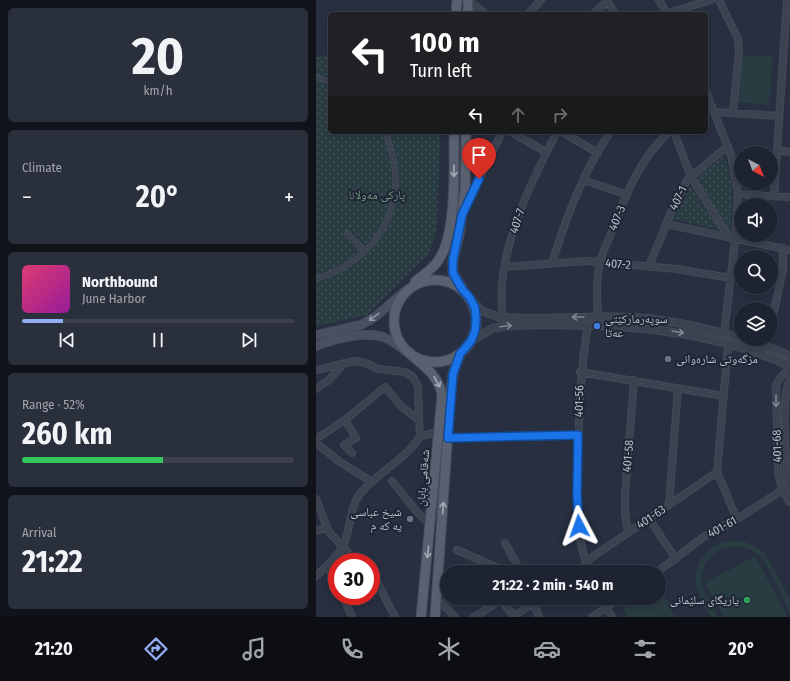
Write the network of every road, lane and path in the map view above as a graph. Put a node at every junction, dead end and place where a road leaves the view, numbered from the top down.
1 (456, 0) edge
2 (468, 0) edge
3 (541, 0) edge
4 (607, 0) edge
5 (659, 0) edge
6 (711, 0) edge
7 (719, 0) edge
8 (787, 0) edge
9 (456, 12) edge
10 (468, 12) edge
11 (483, 12) edge
12 (530, 12) edge
13 (595, 12) edge
14 (614, 12) edge
15 (665, 12) edge
16 (672, 12) edge
17 (316, 77) edge
18 (328, 81) edge
19 (708, 96) edge
20 (715, 112) junction
21 (733, 112) junction
22 (779, 116) junction
23 (386, 134) edge
24 (454, 134) edge
25 (466, 134) edge
26 (501, 134) edge
27 (514, 134) edge
28 (556, 134) edge
29 (565, 134) edge
30 (609, 134) edge
31 (668, 134) edge
32 (675, 134) edge
33 (728, 146) junction
34 (777, 146) edge
35 (778, 150) edge
36 (546, 152) junction
37 (790, 152) edge
38 (598, 153) junction
39 (690, 177) junction
40 (584, 180) junction
41 (774, 190) edge
42 (738, 194) junction
43 (627, 195) junction
44 (774, 196) junction
45 (790, 197) edge
46 (738, 198) edge
47 (462, 215) junction
48 (666, 224) junction
49 (347, 233) dead end
50 (728, 236) junction
51 (734, 237) edge
52 (735, 242) edge
53 (757, 242) edge
54 (783, 248) junction
55 (790, 250) edge
56 (365, 252) junction
57 (600, 262) junction
58 (552, 263) junction
59 (649, 266) junction
60 (505, 267) junction
61 (731, 278) junction
62 (316, 279) edge
63 (462, 289) junction
64 (404, 292) junction
65 (470, 298) junction
66 (776, 302) edge
67 (502, 317) junction
68 (598, 317) junction
69 (588, 326) junction
70 (724, 334) junction
71 (316, 335) edge
72 (734, 337) edge
73 (471, 341) junction
74 (728, 345) junction
75 (316, 346) edge
76 (774, 346) edge
77 (409, 353) junction
78 (460, 354) junction
79 (790, 356) edge
80 (344, 362) junction
81 (790, 367) edge
82 (316, 370) edge
83 (580, 372) junction
84 (634, 380) junction
85 (790, 380) edge
86 (678, 388) junction
87 (316, 389) edge
88 (724, 396) junction
89 (345, 420) junction
90 (419, 420) junction
91 (439, 432) junction
92 (578, 435) junction
93 (420, 436) junction
94 (448, 438) junction
95 (316, 439) edge
96 (316, 443) edge
97 (352, 453) dead end
98 (717, 472) junction
99 (392, 481) dead end
100 (372, 482) junction
101 (789, 486) edge
102 (782, 490) junction
103 (316, 499) edge
104 (790, 501) edge
105 (669, 505) junction
106 (649, 519) junction
107 (737, 519) junction
108 (430, 526) junction
109 (327, 527) junction
110 (316, 531) edge
111 (628, 533) junction
112 (505, 543) dead end
113 (343, 546) junction
114 (457, 550) dead end
115 (349, 553) edge
116 (676, 559) junction
117 (585, 562) junction
118 (491, 565) edge
119 (517, 565) edge
120 (586, 565) edge
121 (327, 566) joint
122 (666, 566) edge
123 (316, 576) edge
124 (380, 588) edge
125 (436, 598) junction
126 (347, 605) edge
127 (493, 605) edge
128 (504, 605) edge
129 (528, 605) edge
130 (534, 605) edge
131 (605, 605) edge
132 (610, 605) edge
133 (606, 608) junction
134 (513, 616) edge
135 (352, 617) edge
136 (395, 617) edge
137 (421, 617) edge
138 (435, 617) edge
139 (456, 617) edge
140 (474, 617) edge
141 (539, 617) edge
142 (592, 617) edge
143 (612, 617) edge

1 - 9 main road
2 - 10 main road
2 - 11 street
3 - 12 street
4 - 13 street
4 - 14 street
5 - 15 street
6 - 16 street
7 - 21 street
8 - 22 street
17 - 18 street
19 - 20 street
20 - 21 street
20 - 33 street
21 - 22 street
22 - 34 street
23 - 56 street
24 -> 64 main road
25 - 47 main road
26 - 47 street
27 - 36 street
28 - 36 street, 407-7
29 - 38 street
30 - 38 street
31 - 43 street, 407-3
32 - 39 street
33 - 39 street, 407-1
33 - 42 street
35 - 37 street
36 - 60 street, 407-7
38 - 40 street
39 - 48 street, 407-1
39 - 50 street
40 - 43 street
40 - 58 street
41 - 44 street
42 - 44 street
42 - 46 street
43 - 57 street, 407-3
44 - 45 street
47 - 63 main road
48 - 50 street
48 - 59 street, 407-1
49 - 56 street
50 - 51 street
52 - 61 street
53 - 54 street
54 - 55 street
54 - 66 street
56 - 62 street
57 - 58 street, 407-2
57 - 59 street, 407-2
57 - 68 street, 407-3
58 - 60 street, 407-2
59 - 61 street, 407-2
60 - 67 street, 407-7
61 - 70 street
63 - 64 main road
63 - 65 main road
64 -> 71 main road
64 - 77 main road
65 - 67 street
65 - 73 main road
68 -> 67 street
68 - 70 street
73 -> 69 street
69 -> 74 street
69 - 83 street, 401-56
70 - 72 street
73 - 78 main road
74 - 81 street
74 - 88 street
75 - 77 main road
76 - 79 street
77 - 78 main road
77 -> 91 main road, شەقامی بابان
78 - 94 main road, شەقامی بابان
80 - 82 street
80 - 87 street
80 - 90 street
81 -> 102 street, 401-68
83 - 84 street
83 - 92 street, 401-56
84 - 86 street
84 - 111 street, 401-58
85 - 101 street, 401-68
86 - 88 street
86 - 105 street
88 - 98 street
89 - 90 street
89 - 95 street
89 - 97 street
90 - 93 street
91 - 93 street
91 - 108 main road, شەقامی بابان
92 - 94 street
92 - 117 street, 401-56
93 - 100 street
125 -> 94 main road, شەقامی بابان
96 - 100 street
98 - 105 street, 401-63
98 - 107 street
99 - 108 street
100 - 113 street
101 - 102 street, 401-61
101 - 104 street, 401-68
102 - 104 street, 401-68
102 - 107 street, 401-61
103 - 109 street
105 - 106 street, 401-63
106 - 111 street, 401-63
106 - 116 street
107 - 116 street, 401-61
108 -> 137 main road, شەقامی بابان
109 - 110 street
109 - 113 street
111 - 117 street, 401-63
112 - 119 street
113 - 115 street
113 - 121 street
114 - 118 street
116 - 122 street, 401-61
117 - 120 street, 401-56
121 - 123 street
124 - 136 street
125 - 138 main road, شەقامی بابان
125 - 139 street
126 - 135 street
127 - 140 street
128 - 134 street
129 - 134 street
130 - 141 street
131 - 133 street
132 - 133 street
133 - 142 street
133 - 143 street

